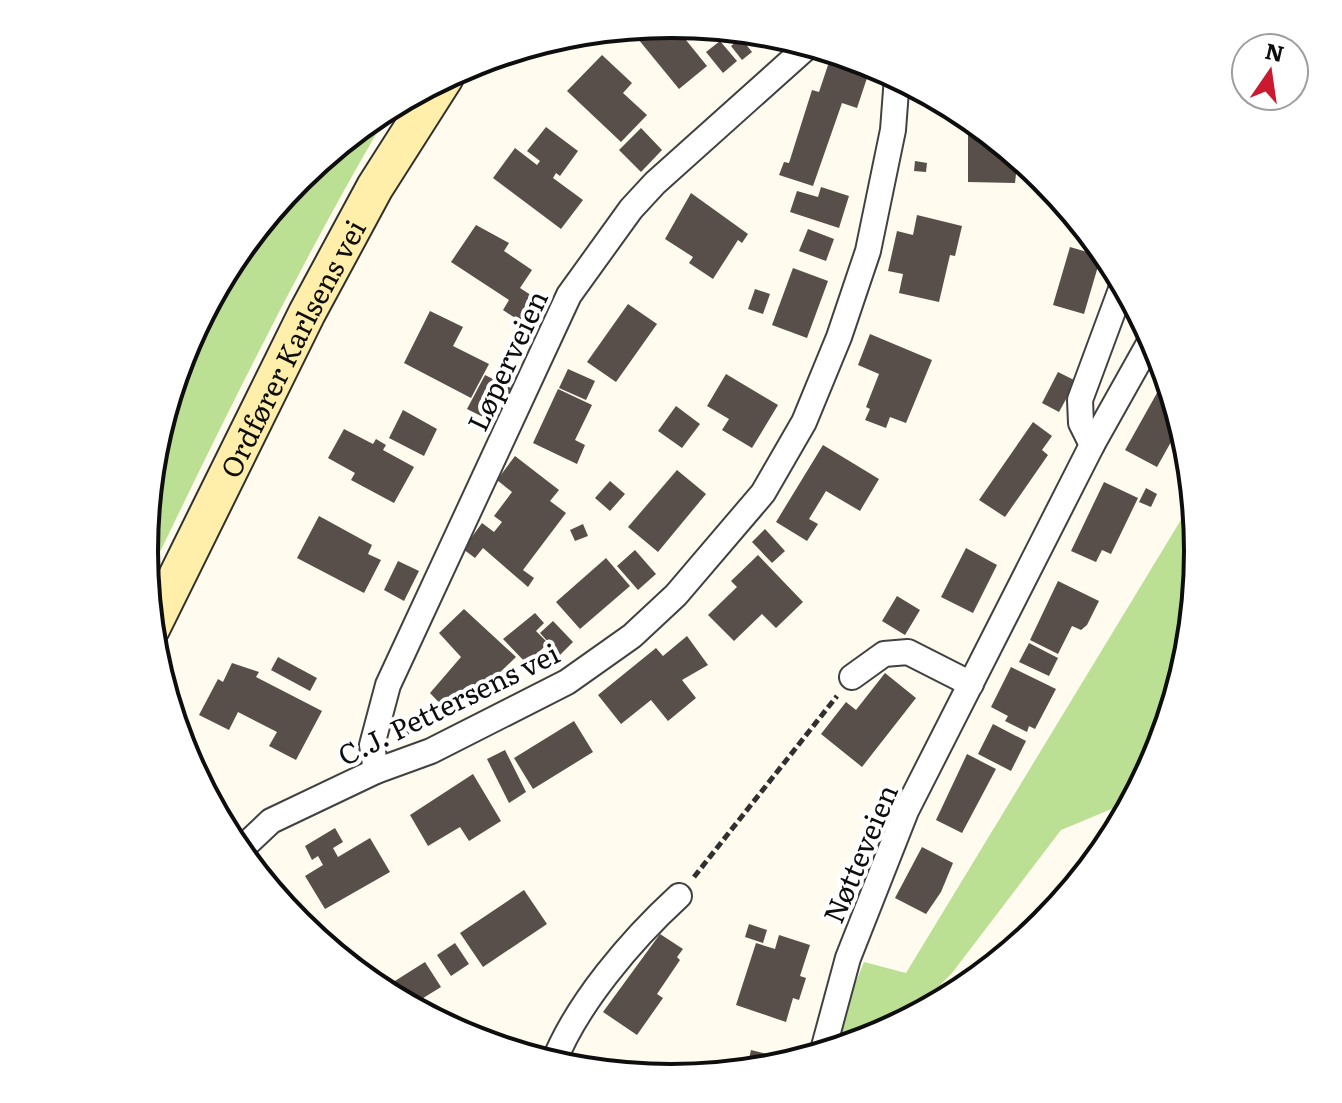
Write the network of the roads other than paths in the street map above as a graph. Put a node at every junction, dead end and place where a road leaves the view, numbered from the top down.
1 (799, 54) edge
2 (896, 90) edge
3 (432, 97) edge
4 (1118, 298) edge
5 (1144, 352) edge
6 (1092, 445) junction
7 (161, 609) edge
8 (852, 677) road end
9 (971, 684) junction
10 (376, 771) junction
11 (248, 843) edge
12 (679, 896) road end
13 (825, 1041) edge
14 (557, 1052) edge

1 - 10 street, Løperveien
2 - 10 street, C.J. Pettersens vei
3 - 7 street, Ordfører Karlsens vei
4 - 6 street
5 - 6 street, Nøtteveien
6 - 9 street, Nøtteveien
8 - 9 street
9 - 13 street, Nøtteveien
10 - 11 street, C.J. Pettersens vei
12 - 14 street

